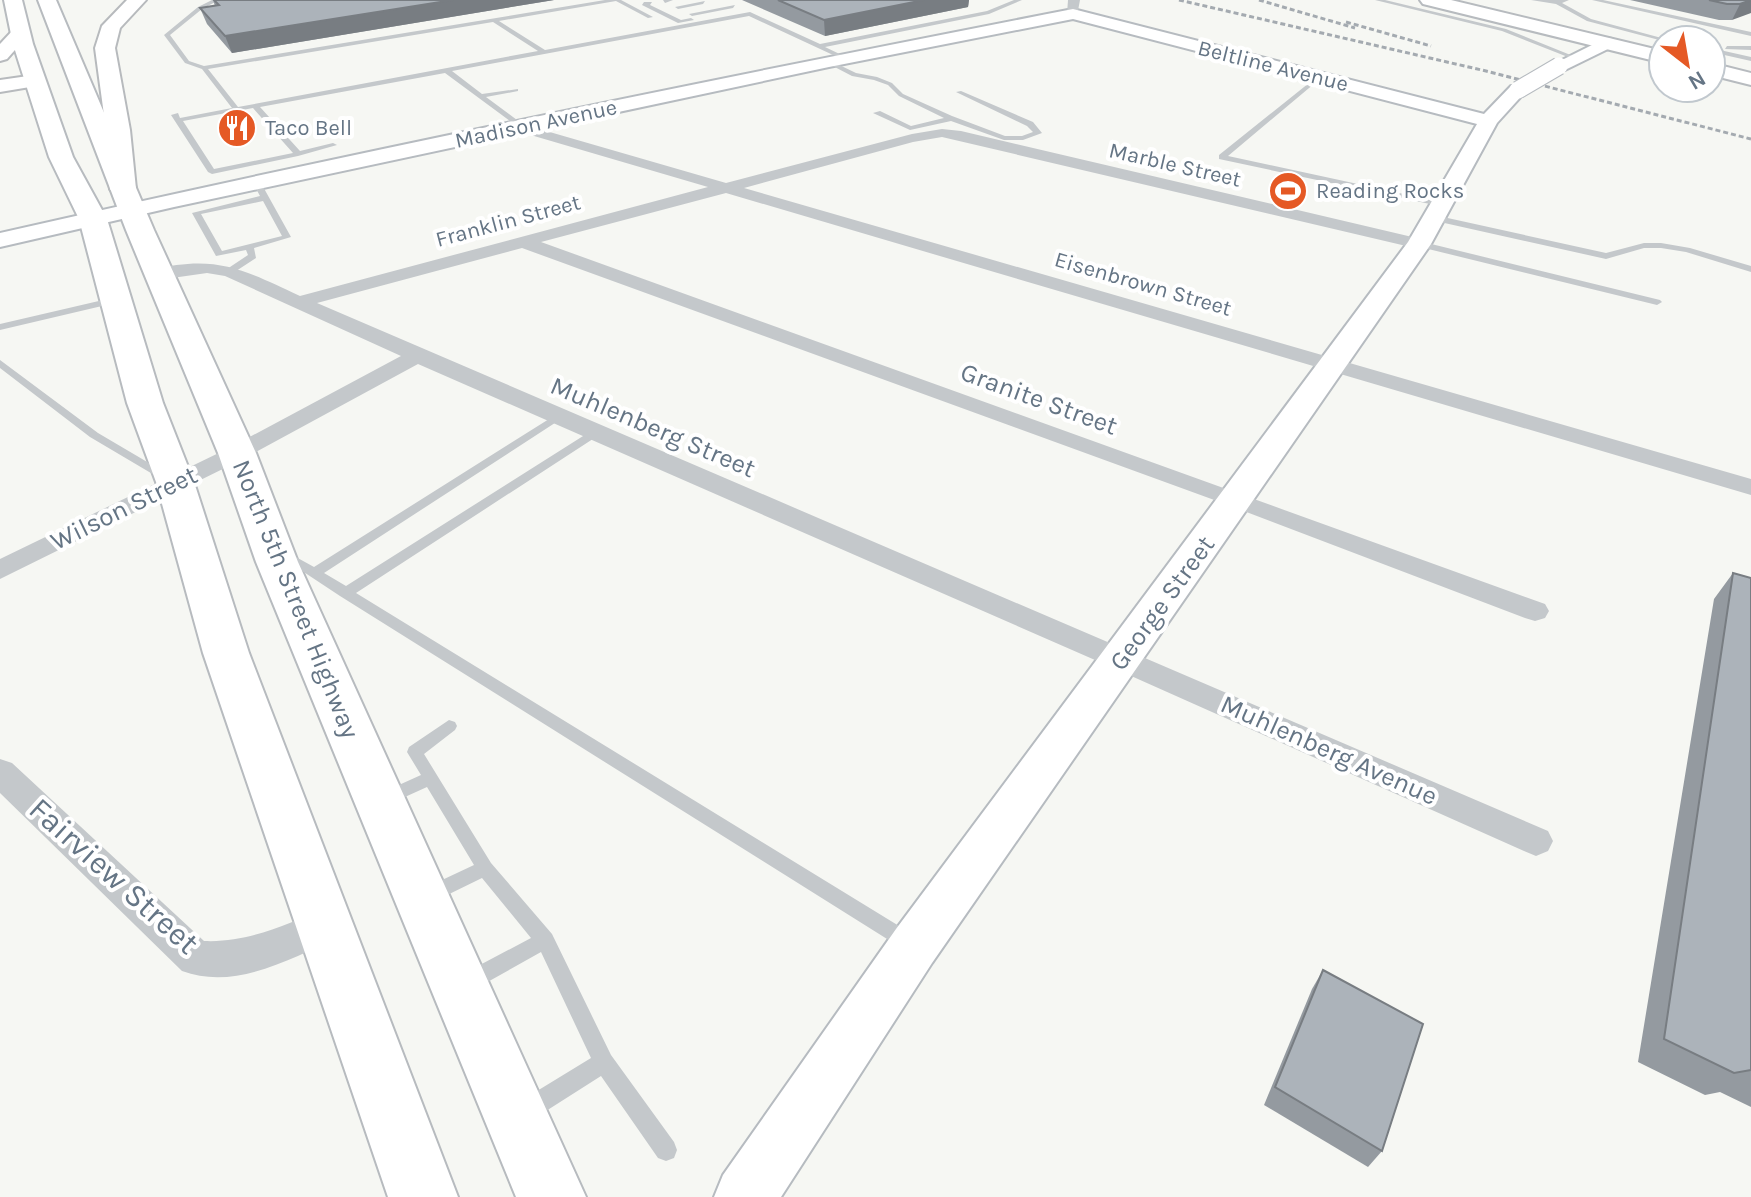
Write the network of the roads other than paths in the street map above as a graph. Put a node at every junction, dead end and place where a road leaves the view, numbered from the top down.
1 (47, 0) edge
2 (137, 0) edge
3 (216, 0) edge
4 (613, 0) edge
5 (692, 0) edge
6 (1019, 0) edge
7 (1378, 0) edge
8 (1429, 0) edge
9 (1534, 0) edge
10 (1566, 0) edge
11 (1595, 0) edge
12 (719, 1) edge
13 (13, 2) edge
14 (1557, 3) junction
15 (674, 4) edge
16 (733, 6) junction
17 (1074, 7) edge
18 (746, 12) junction
19 (692, 14) dead end
20 (492, 19) junction
21 (653, 19) junction
22 (672, 28) junction
23 (1624, 30) junction
24 (20, 34) junction
25 (1751, 34) edge
26 (1647, 42) edge
27 (1606, 43) junction
28 (1647, 47) edge
29 (1727, 48) edge
30 (1751, 48) edge
31 (543, 52) junction
32 (1727, 52) edge
33 (0, 55) edge
34 (1751, 59) edge
35 (1567, 62) junction
36 (841, 65) junction
37 (204, 68) junction
38 (73, 70) junction
39 (446, 70) junction
40 (1727, 73) edge
41 (1319, 77) junction
42 (1751, 79) edge
43 (35, 81) junction
44 (0, 86) edge
45 (873, 88) dead end
46 (516, 90) dead end
47 (959, 92) dead end
48 (901, 95) junction
49 (483, 96) junction
50 (231, 102) junction
51 (257, 108) junction
52 (237, 110) junction
53 (877, 113) dead end
54 (952, 119) junction
55 (179, 120) junction
56 (1488, 121) junction
57 (522, 128) junction
58 (333, 145) dead end
59 (298, 154) junction
60 (233, 167) junction
61 (731, 188) junction
62 (260, 190) junction
63 (128, 199) junction
64 (93, 219) junction
65 (1431, 223) junction
66 (0, 240) edge
67 (523, 242) junction
68 (249, 246) junction
69 (1751, 269) edge
70 (230, 271) junction
71 (158, 274) junction
72 (116, 300) junction
73 (298, 302) junction
74 (1657, 302) dead end
75 (0, 327) edge
76 (417, 356) junction
77 (0, 363) edge
78 (1333, 365) junction
79 (557, 417) junction
80 (595, 433) junction
81 (237, 453) junction
82 (175, 482) junction
83 (1751, 487) edge
84 (1237, 500) junction
85 (292, 560) junction
86 (0, 570) edge
87 (345, 593) junction
88 (1535, 611) dead end
89 (1122, 659) junction
90 (449, 726) dead end
91 (0, 772) edge
92 (404, 790) junction
93 (1536, 841) dead end
94 (485, 868) junction
95 (422, 898) junction
96 (327, 925) junction
97 (545, 940) junction
98 (914, 946) junction
99 (460, 986) junction
100 (604, 1062) junction
101 (516, 1116) junction
102 (666, 1150) dead end
103 (423, 1197) edge
104 (551, 1197) edge
105 (745, 1197) edge

1 - 38 main road, North 5th Street Highway
2 - 63 main road
3 - 37 lane
4 - 20 lane
4 - 21 lane
5 - 15 lane
6 - 36 lane
7 - 35 lane
8 - 27 main road
9 - 14 lane
10 - 14 lane
11 - 25 lane
12 - 15 lane
12 - 16 lane
13 - 24 main road
14 - 23 lane
16 - 18 lane
16 - 19 lane
17 - 36 street, Madison Avenue
17 - 41 street, Beltline Avenue
18 - 21 lane
18 - 22 lane
18 - 36 lane
20 - 31 lane
20 - 37 lane
21 - 22 lane
22 - 31 lane
23 - 26 lane
23 - 27 lane
24 - 33 main road
24 - 43 main road
27 - 28 main road
27 - 35 street, George Street
29 - 30 lane
31 - 39 lane
32 - 34 lane
35 - 56 street, George Street, bridge
36 - 48 lane
36 - 57 street, Madison Avenue
37 - 50 lane
38 - 43 main road
38 - 63 main road, North 5th Street Highway
39 - 49 lane
39 - 51 lane
40 - 42 main road
41 - 56 street, Beltline Avenue
41 - 65 lane
43 - 44 main road
43 - 64 main road
45 - 48 lane
46 - 49 lane
47 - 54 lane
48 - 54 lane
49 - 57 lane
50 - 52 lane
50 - 55 lane
51 - 52 lane
51 - 59 lane
51 - 60 lane
52 - 55 lane
53 - 54 lane
55 - 60 lane
56 - 65 street, George Street
57 - 61 street, Eisenbrown Street
57 - 62 street, Madison Avenue
58 - 59 lane
59 - 60 lane
61 - 65 street, Marble Street
61 - 67 street, Franklin Street
61 - 78 street, Eisenbrown Street
62 - 63 street, Madison Avenue
62 - 68 lane
62 - 68 lane
63 - 64 street, Madison Avenue
63 - 71 main road, North 5th Street Highway
64 - 66 street, Madison Avenue
64 - 72 main road
65 - 69 lane
65 - 74 lane, Marble Street
65 - 78 street, George Street
67 - 73 street, Franklin Street
67 - 84 street, Granite Street
68 - 70 lane
70 - 71 street, Muhlenberg Street
70 - 73 street, Muhlenberg Street
71 - 81 main road, North 5th Street Highway
72 - 75 lane
72 - 82 main road
73 - 76 street, Muhlenberg Street
76 - 79 street, Muhlenberg Street
76 - 81 street, Wilson Street
77 - 82 lane
78 - 83 street, Eisenbrown Street
78 - 84 street, George Street
79 - 80 street, Muhlenberg Street
79 - 85 lane
80 - 87 lane
80 - 89 street, Muhlenberg Street
81 - 82 street, Wilson Street
81 - 85 main road, North 5th Street Highway
82 - 86 street, Wilson Street
82 - 96 main road
84 - 88 street, Granite Street
84 - 89 street, George Street
85 - 87 lane
85 - 92 main road, North 5th Street Highway
87 - 98 lane
89 - 93 street, Muhlenberg Avenue
89 - 98 street, George Street
90 - 92 lane
91 - 96 street, Fairview Street
92 - 94 lane
92 - 95 main road, North 5th Street Highway
94 - 95 lane
94 - 97 lane
95 - 99 main road, North 5th Street Highway
96 - 103 main road
97 - 99 lane
97 - 100 lane
98 - 105 street, George Street
99 - 101 main road, North 5th Street Highway
100 - 101 lane
100 - 102 lane
101 - 104 main road, North 5th Street Highway

